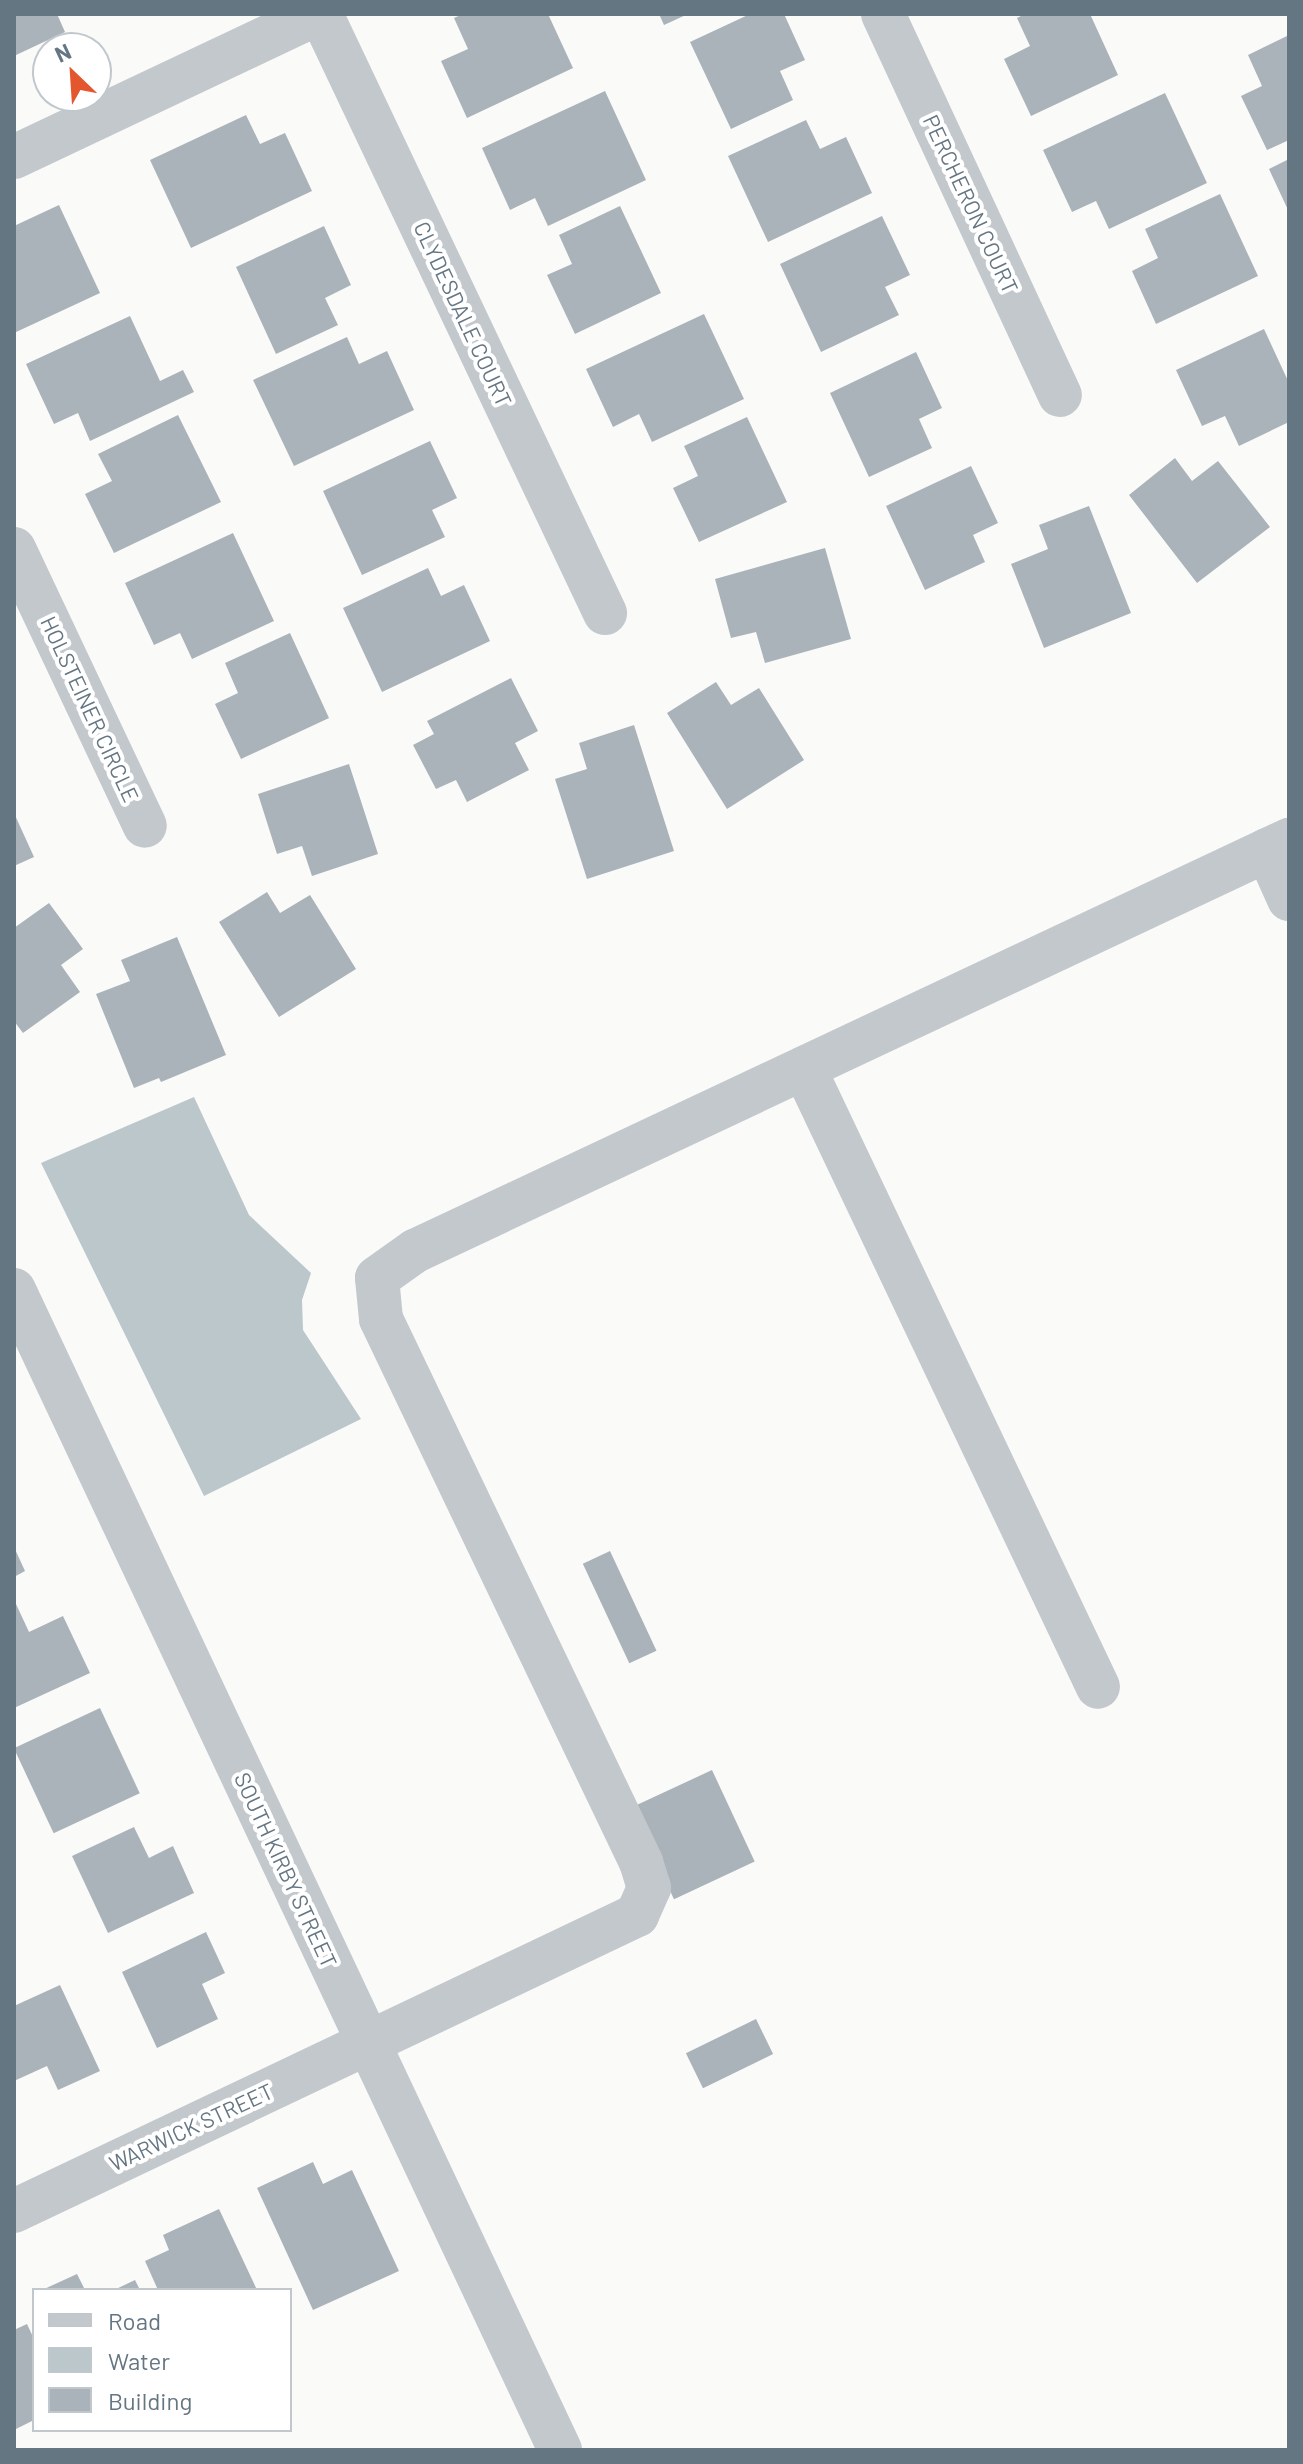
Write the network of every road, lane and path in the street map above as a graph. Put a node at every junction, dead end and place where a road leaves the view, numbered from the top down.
1 (319, 14) edge
2 (883, 14) edge
3 (14, 157) edge
4 (1060, 395) dead end
5 (14, 549) edge
6 (605, 613) dead end
7 (145, 826) dead end
8 (1278, 845) edge
9 (1289, 899) edge
10 (804, 1068) junction
11 (14, 1290) edge
12 (1098, 1687) dead end
13 (368, 2044) junction
14 (14, 2211) edge
15 (560, 2450) edge

1 - 3 street
1 - 6 street, CLYDESDALE COURT
2 - 4 street, PERCHERON COURT
5 - 7 street, HOLSTEINER CIRCLE
8 - 9 street
8 - 10 street
10 - 12 street
10 - 13 street, WARWICK STREET
11 - 13 street, SOUTH KIRBY STREET
13 - 14 street, WARWICK STREET
13 - 15 street, SOUTH KIRBY STREET

